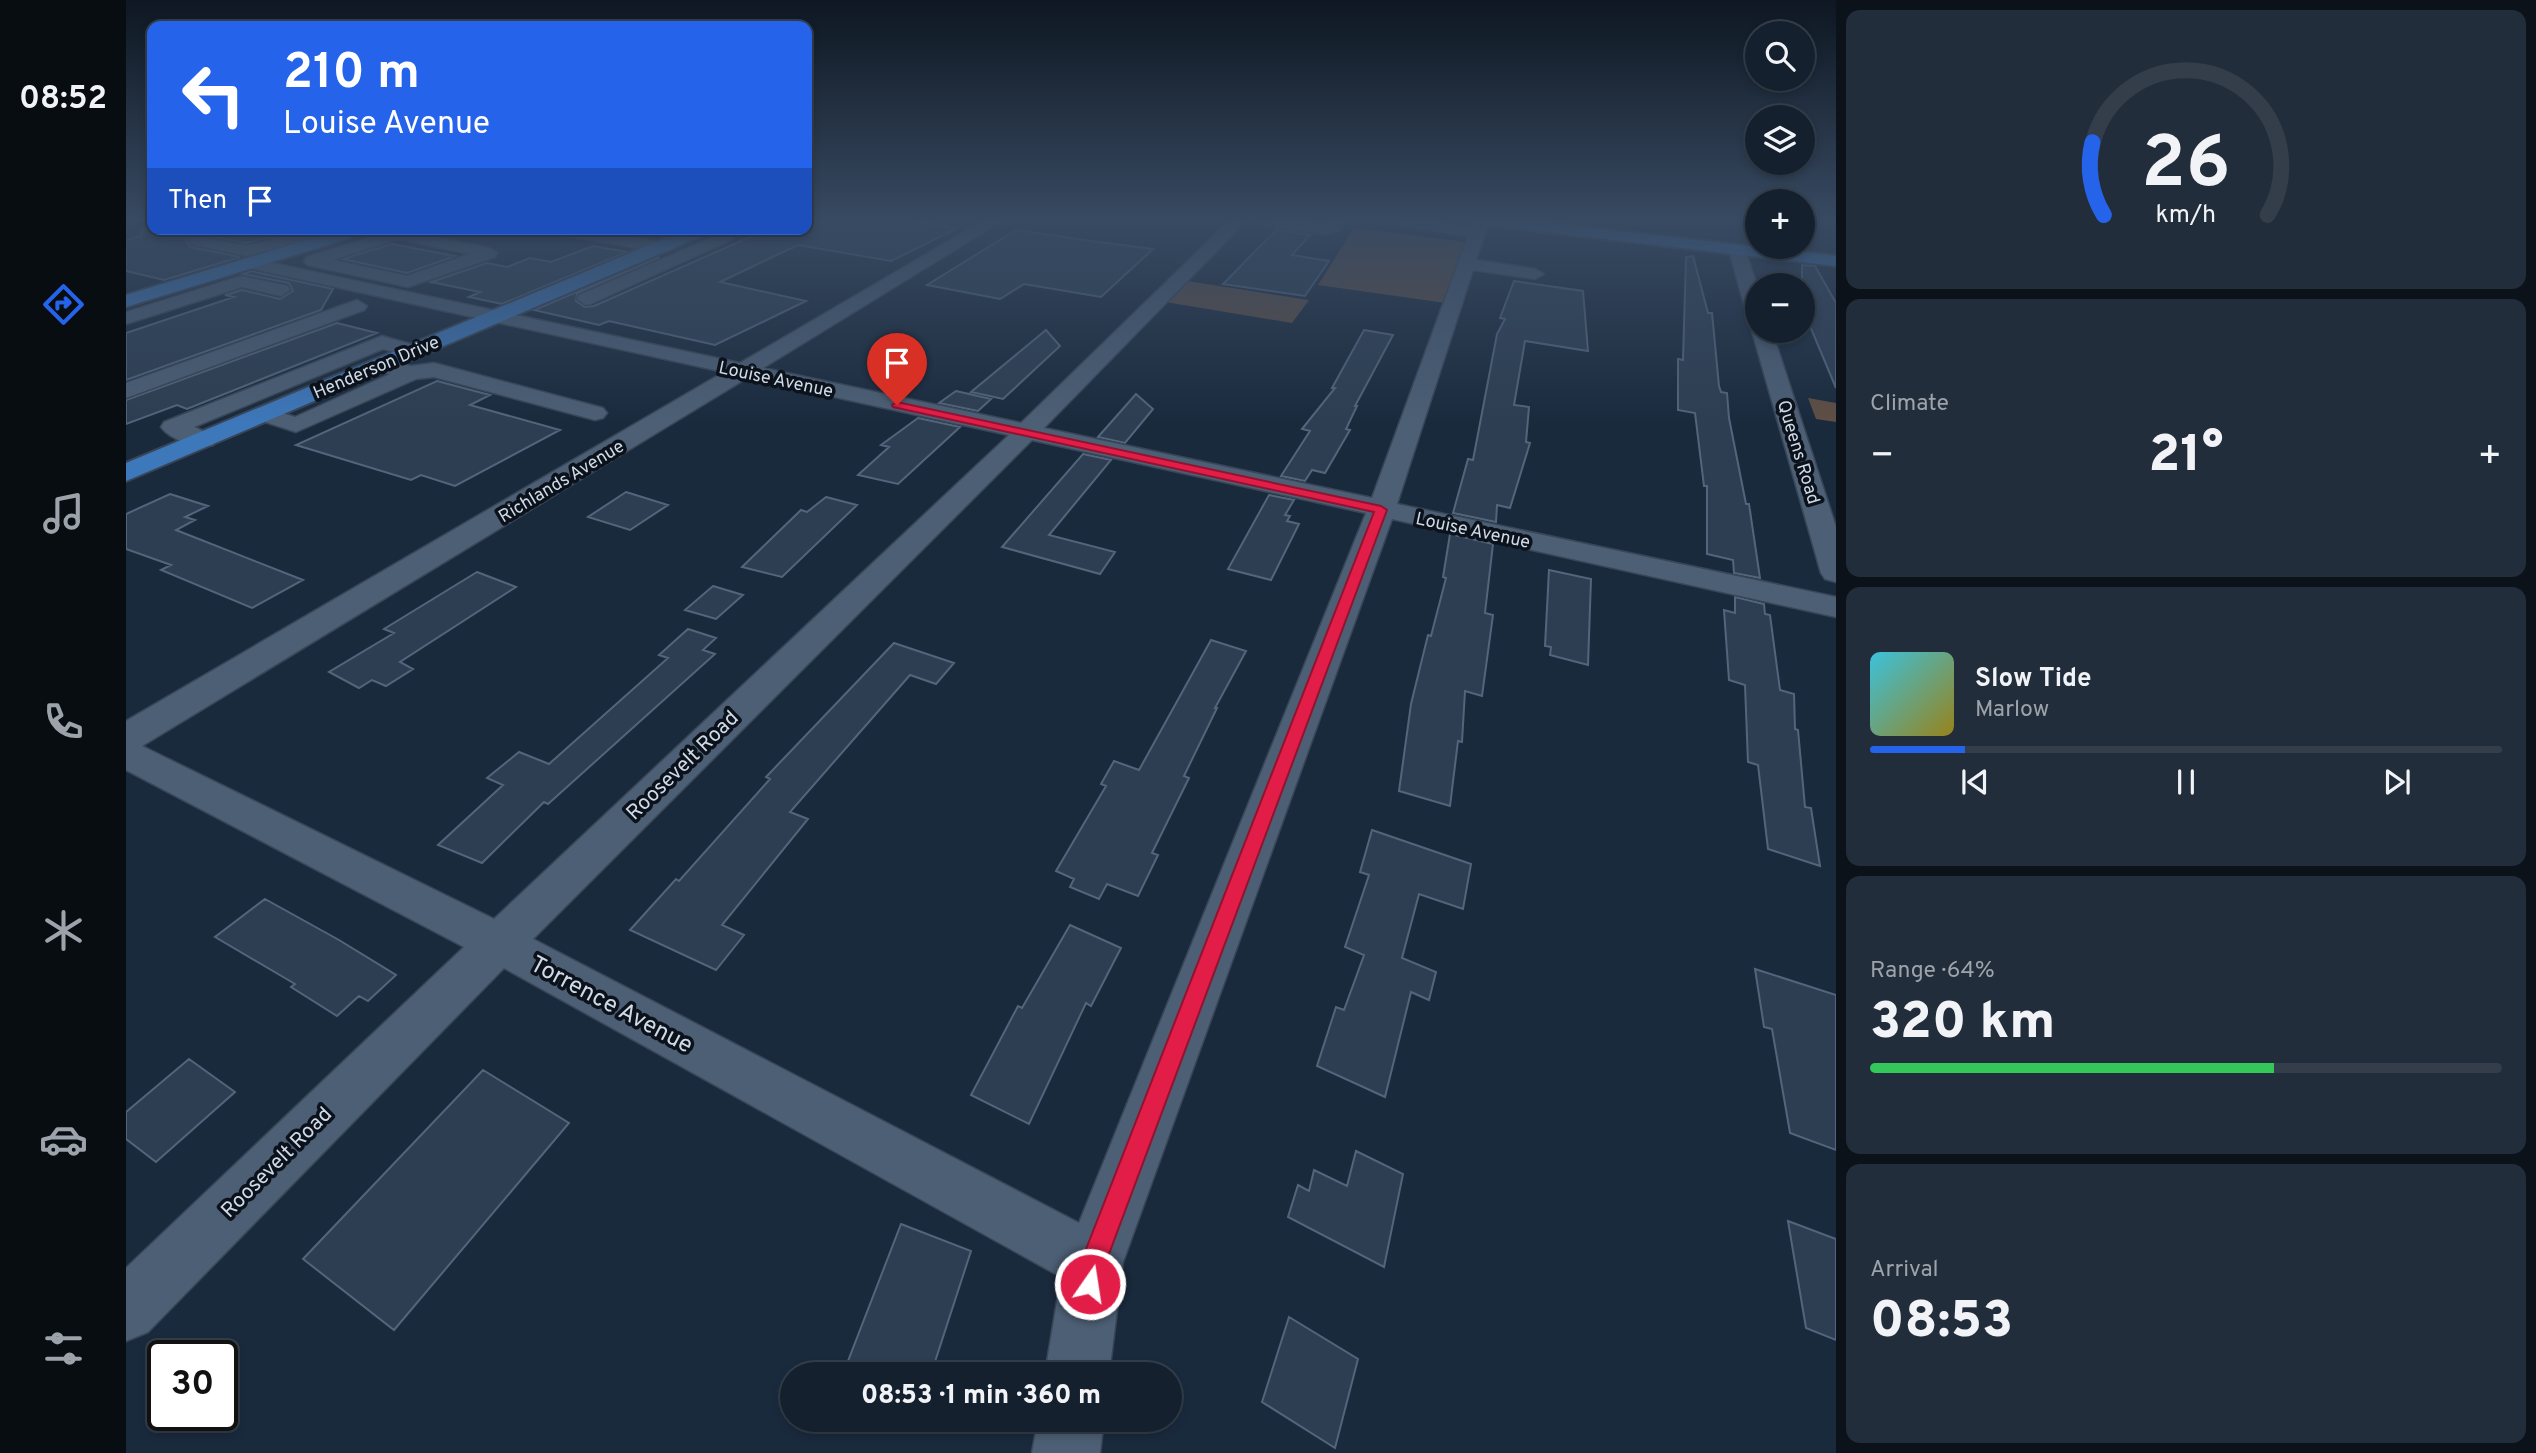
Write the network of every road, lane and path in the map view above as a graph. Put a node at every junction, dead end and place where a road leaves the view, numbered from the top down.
1 (166, 289) edge
2 (194, 289) edge
3 (300, 289) edge
4 (372, 289) edge
5 (585, 289) edge
6 (609, 289) edge
7 (882, 289) edge
8 (1170, 289) edge
9 (1460, 289) edge
10 (581, 291) junction
11 (390, 293) junction
12 (126, 301) edge
13 (356, 306) junction
14 (497, 316) junction
15 (126, 318) edge
16 (1766, 343) edge
17 (392, 360) junction
18 (744, 372) junction
19 (292, 379) junction
20 (325, 388) junction
21 (126, 391) edge
22 (594, 413) dead end
23 (264, 414) junction
24 (1025, 433) junction
25 (204, 440) junction
26 (126, 472) edge
27 (1381, 510) junction
28 (1836, 573) edge
29 (1836, 607) edge
30 (126, 738) edge
31 (126, 754) edge
32 (499, 943) junction
33 (1093, 1262) junction
34 (126, 1310) edge
35 (1079, 1362) edge
36 (1069, 1432) edge
37 (1066, 1453) edge

1 - 12 main road
2 - 15 street
3 - 13 street
4 - 11 street, Louise Avenue
5 - 10 main road, Henderson Drive
6 - 10 street
7 - 18 street, Richlands Avenue
8 - 24 street, Roosevelt Road
9 - 27 street
10 - 14 main road, Henderson Drive
11 - 13 street
11 - 14 street, Louise Avenue
13 - 21 street
14 - 17 main road, Henderson Drive
14 - 18 street, Louise Avenue
16 - 28 street, Queens Road
17 - 19 street
17 - 20 main road, Henderson Drive
17 - 22 street
17 - 23 street
18 - 24 street, Louise Avenue
18 - 30 street, Richlands Avenue
19 - 20 street
19 - 25 street
20 - 23 main road, Henderson Drive
23 - 25 main road, Henderson Drive
24 - 27 street, Louise Avenue
24 - 32 street, Roosevelt Road
25 - 26 main road, Henderson Drive
27 - 29 street, Louise Avenue
27 - 33 street
31 - 32 street, Torrence Avenue
32 - 33 street, Torrence Avenue
32 - 34 street, Roosevelt Road
33 - 35 street
36 - 37 street

